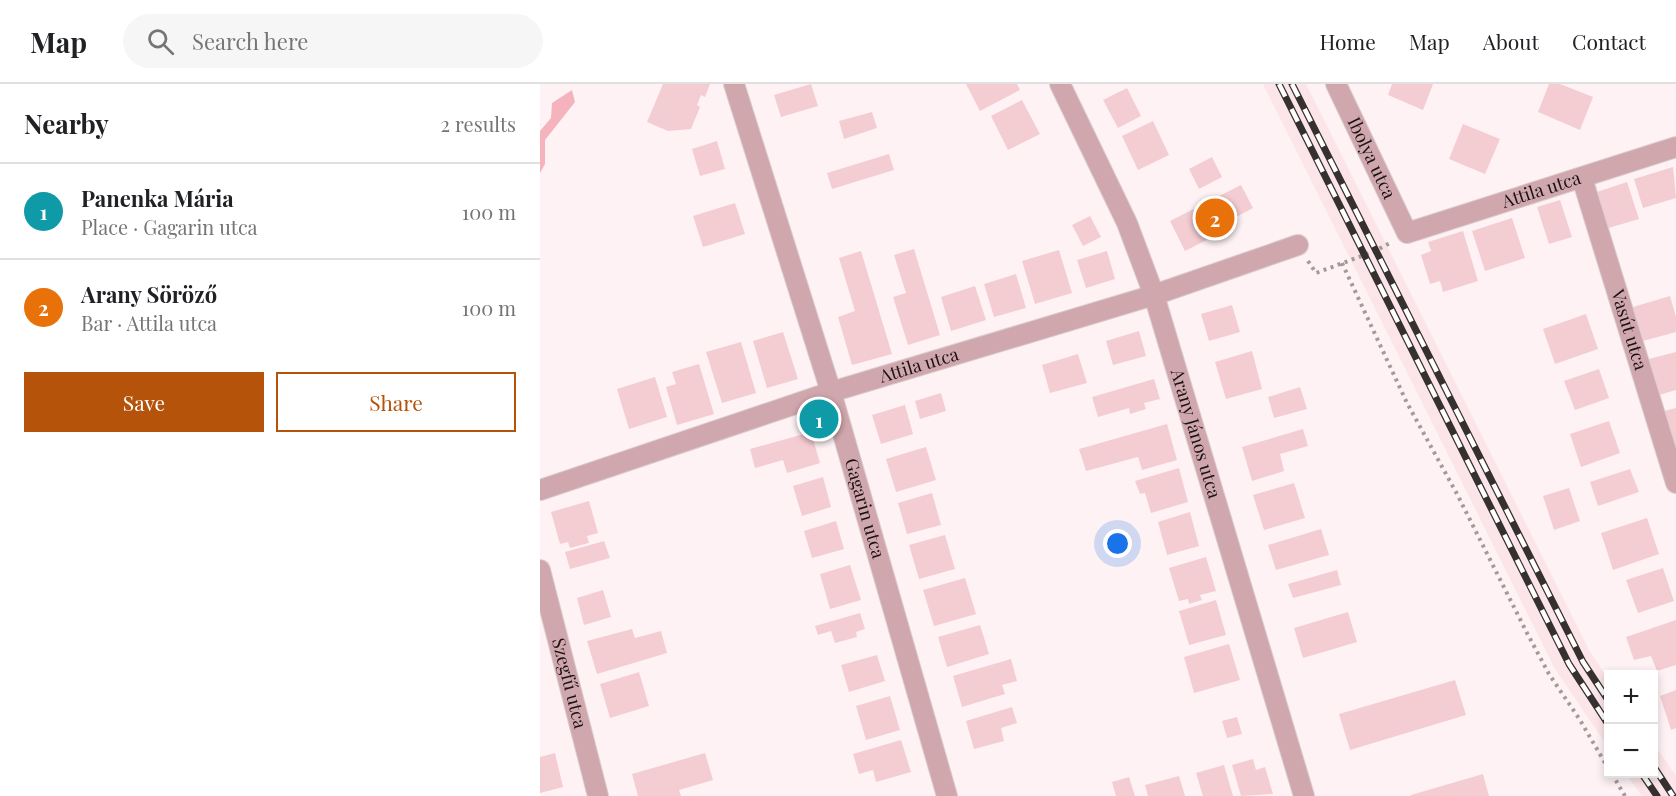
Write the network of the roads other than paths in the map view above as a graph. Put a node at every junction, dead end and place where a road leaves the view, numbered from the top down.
1 (734, 84) edge
2 (1060, 84) edge
3 (1336, 84) edge
4 (1676, 147) edge
5 (1582, 178) junction
6 (1407, 233) joint
7 (1298, 245) road end
8 (1154, 295) junction
9 (831, 392) junction
10 (1676, 483) edge
11 (540, 490) edge
12 (540, 570) edge
13 (598, 796) edge
14 (947, 796) edge
15 (1304, 796) edge

1 - 9 street, Gagarin utca
2 - 8 street, Arany János utca
3 - 6 street, Ibolya utca
4 - 5 street, Attila utca
5 - 6 street, Attila utca
5 - 10 street, Vasút utca
7 - 8 street, Attila utca
8 - 9 street, Attila utca
8 - 15 street, Arany János utca
9 - 11 street, Attila utca
9 - 14 street, Gagarin utca
12 - 13 street, Szegfű utca

